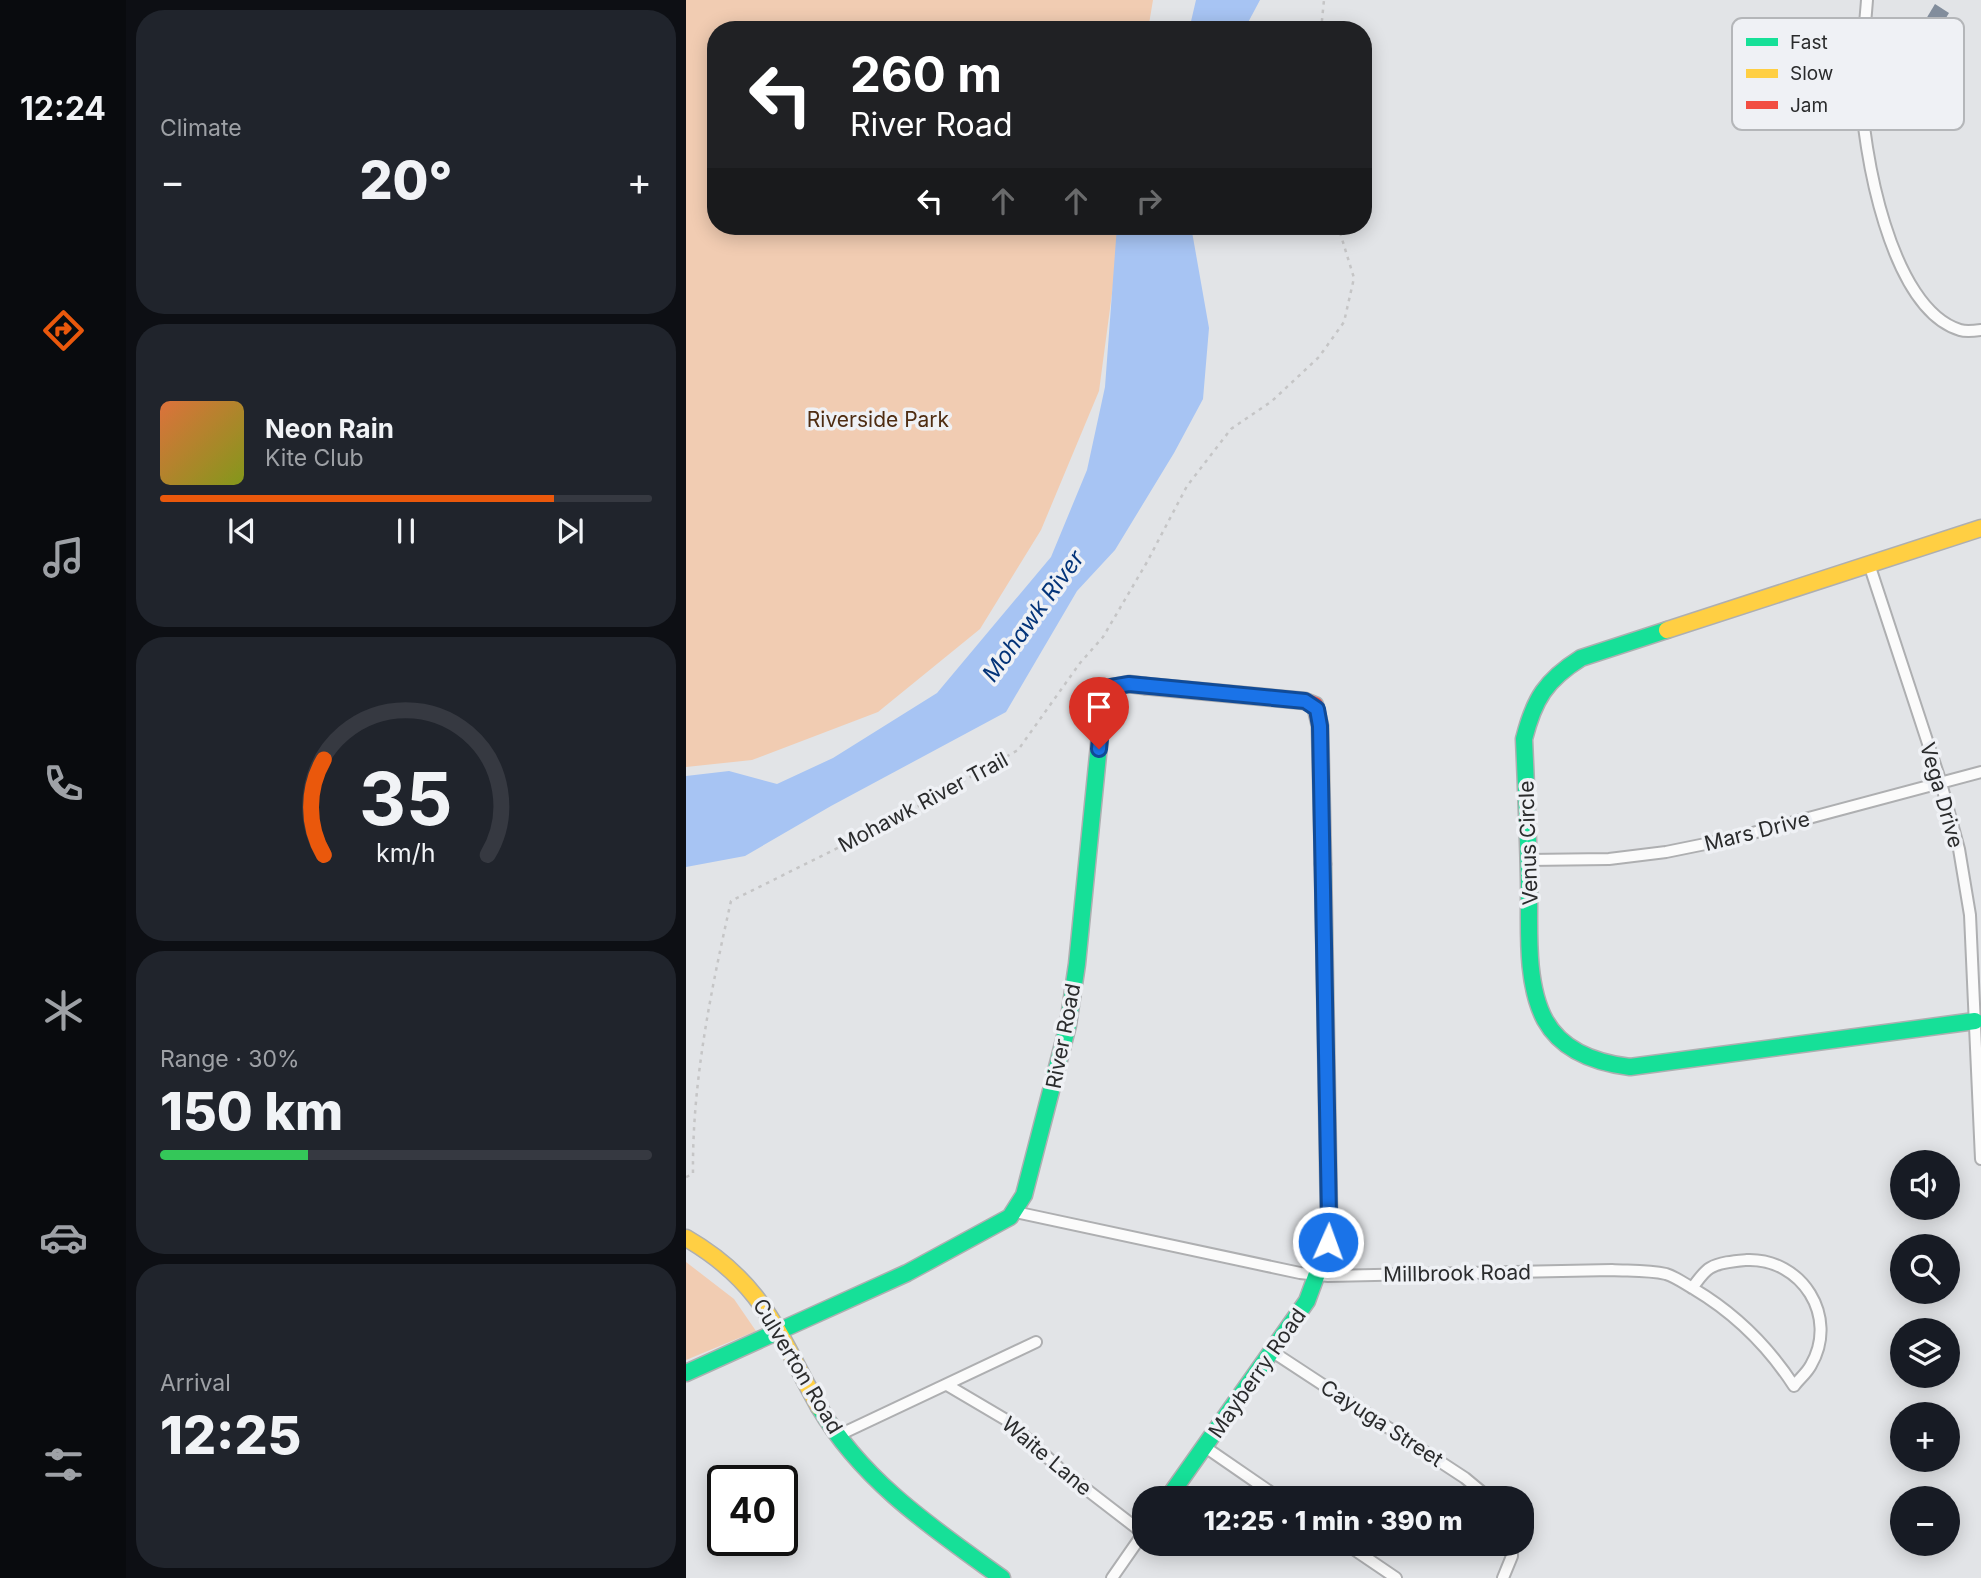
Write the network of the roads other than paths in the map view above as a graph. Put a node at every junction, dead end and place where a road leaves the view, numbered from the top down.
1 (1867, 0) edge
2 (1866, 18) edge
3 (1864, 130) edge
4 (1981, 330) edge
5 (1981, 528) edge
6 (1870, 564) junction
7 (1305, 701) joint
8 (1981, 772) edge
9 (1941, 783) junction
10 (1528, 860) junction
11 (1975, 1021) junction
12 (1981, 1157) edge
13 (1015, 1212) junction
14 (686, 1238) edge
15 (1318, 1275) junction
16 (1692, 1288) junction
17 (781, 1331) junction
18 (1036, 1342) dead end
19 (1273, 1352) junction
20 (686, 1373) edge
21 (947, 1385) junction
22 (839, 1435) junction
23 (1205, 1447) junction
24 (1177, 1486) edge
25 (1262, 1486) edge
26 (1475, 1486) edge
27 (1132, 1523) edge
28 (1132, 1549) edge
29 (1364, 1556) edge
30 (1512, 1556) edge
31 (1002, 1578) edge
32 (1112, 1578) edge
33 (1396, 1578) edge
34 (1503, 1578) edge

1 - 2 street
3 - 4 street
5 - 6 street, Venus Circle
6 - 9 street, Vega Drive
6 - 10 street, Venus Circle
7 - 13 street, River Road
7 - 15 street, Mayberry Road
8 - 9 street, Mars Drive
9 - 10 street, Mars Drive
9 - 11 street, Vega Drive
10 - 11 street, Venus Circle
11 - 12 street, Vega Drive
13 - 15 street, Millbrook Road
13 - 17 street
14 - 17 street, Culverton Road
15 - 16 street, Millbrook Road
15 - 19 street, Mayberry Road
16 - 16 street, Millbrook Road
17 - 20 street
17 - 22 street, Culverton Road
18 - 21 street
19 - 23 street, Mayberry Road
19 - 26 street, Cayuga Street
21 - 22 street
21 - 27 street, Waite Lane
22 - 31 street, Culverton Road
23 - 24 street, Mayberry Road
23 - 25 street
28 - 32 street
29 - 33 street
30 - 34 street

